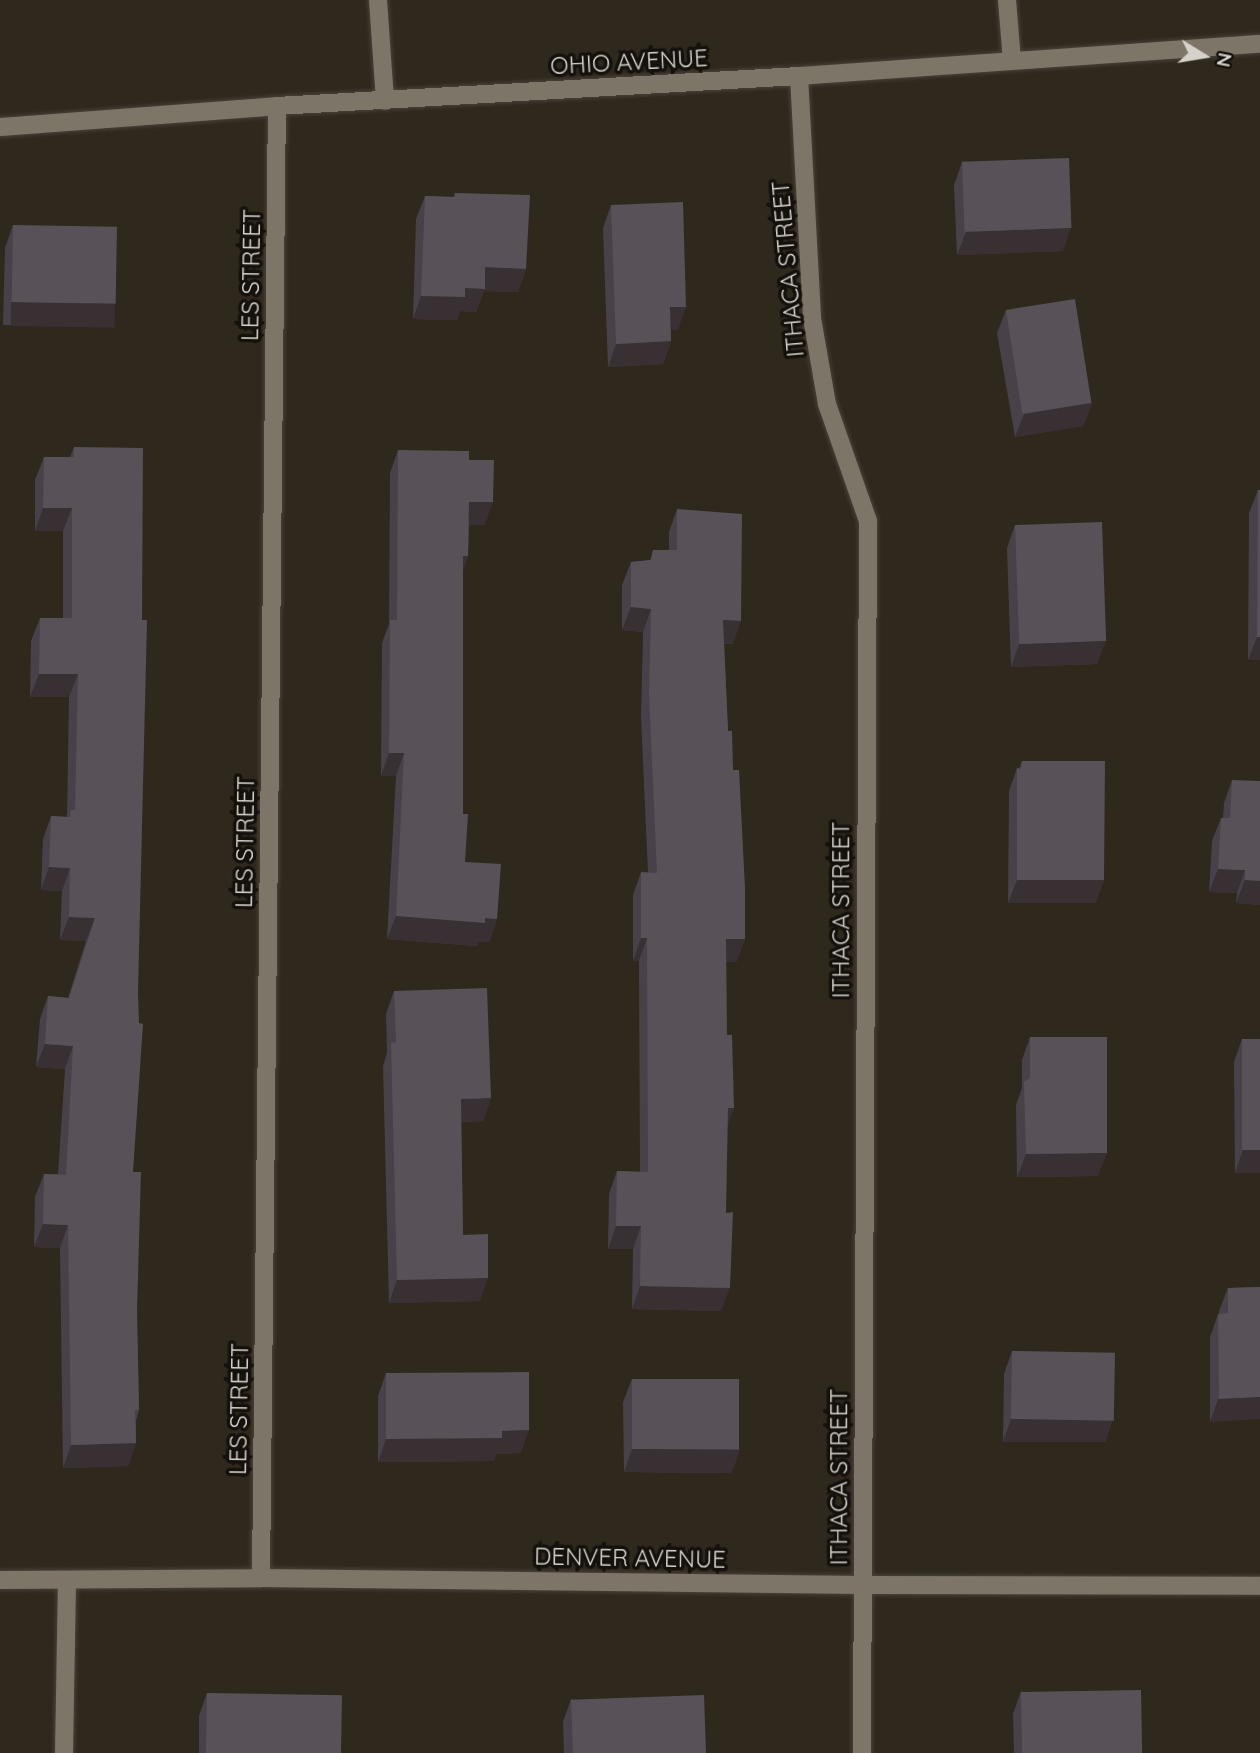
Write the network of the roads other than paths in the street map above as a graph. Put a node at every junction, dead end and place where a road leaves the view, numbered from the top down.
1 (378, 0) edge
2 (1007, 0) edge
3 (1260, 44) edge
4 (1012, 61) junction
5 (799, 76) junction
6 (385, 101) junction
7 (278, 106) junction
8 (0, 127) edge
9 (261, 1578) junction
10 (0, 1580) edge
11 (67, 1581) junction
12 (863, 1585) junction
13 (1260, 1586) edge
14 (64, 1753) edge
15 (862, 1753) edge

1 - 6 street
2 - 4 street
3 - 4 street, OHIO AVENUE
4 - 5 street, OHIO AVENUE
5 - 6 street, OHIO AVENUE
5 - 12 street, ITHACA STREET
6 - 7 street, OHIO AVENUE
7 - 8 street, OHIO AVENUE
7 - 9 street, LES STREET
9 - 11 street, DENVER AVENUE
9 - 12 street, DENVER AVENUE
10 - 11 street, DENVER AVENUE
11 - 14 street
12 - 13 street, DENVER AVENUE
12 - 15 street, ITHACA STREET

